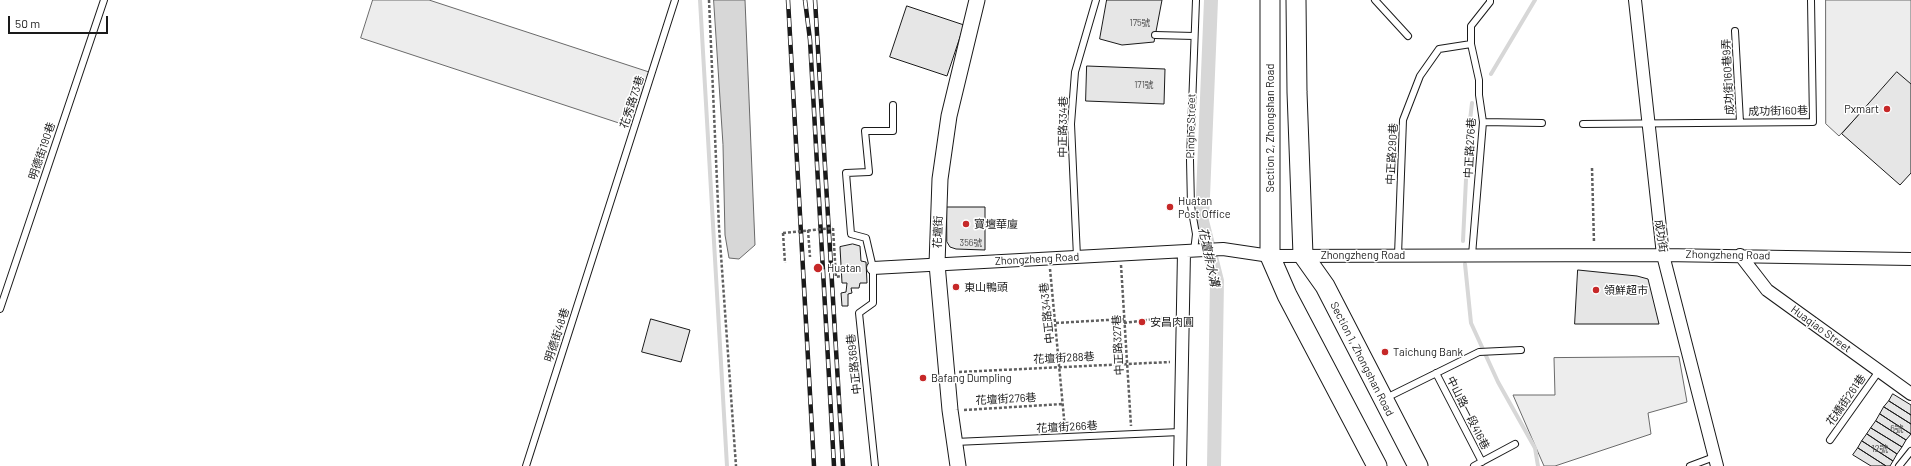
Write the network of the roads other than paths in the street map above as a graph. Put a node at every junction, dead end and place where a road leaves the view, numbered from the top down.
1 (104, 0) edge
2 (675, 0) edge
3 (977, 0) edge
4 (1096, 0) edge
5 (1196, 0) edge
6 (1270, 0) edge
7 (1296, 0) edge
8 (1375, 0) edge
9 (1490, 0) edge
10 (1634, 0) edge
11 (1811, 0) edge
12 (1735, 31) dead end
13 (1155, 35) dead end
14 (1194, 36) junction
15 (1408, 36) dead end
16 (1471, 44) junction
17 (893, 105) dead end
18 (1483, 122) junction
19 (1740, 122) junction
20 (1542, 123) dead end
21 (1647, 123) junction
22 (1583, 124) dead end
23 (608, 210) joint
24 (1193, 251) junction
25 (1663, 254) junction
26 (1398, 255) junction
27 (1472, 255) junction
28 (1740, 255) junction
29 (1270, 256) junction
30 (1303, 256) junction
31 (1077, 257) junction
32 (1911, 259) edge
33 (937, 264) junction
34 (873, 268) junction
35 (0, 309) edge
36 (1520, 350) dead end
37 (1879, 371) junction
38 (1436, 373) junction
39 (1911, 394) edge
40 (1383, 400) junction
41 (1180, 432) junction
42 (1830, 440) dead end
43 (955, 442) junction
44 (1515, 444) dead end
45 (1911, 451) edge
46 (1482, 462) junction
47 (1715, 462) edge
48 (526, 466) edge
49 (875, 466) edge
50 (958, 466) edge
51 (1180, 466) edge
52 (1377, 466) edge
53 (1418, 466) edge
54 (1474, 466) edge
55 (1690, 466) edge
56 (1899, 466) edge

1 - 35 lane, 明德街190巷
2 - 23 lane, 花秀路73巷
3 - 33 street, 花壇街
4 - 31 lane, 中正路334巷
5 - 14 lane, Pinghe Street
6 - 29 main road, Section 2, Zhongshan Road
7 - 30 main road
8 - 15 lane
9 - 16 lane
10 - 21 street, 成功街
11 - 19 lane, 成功街160巷
12 - 19 lane, 成功街160巷9弄
13 - 14 lane
14 - 24 lane, Pinghe Street
16 - 18 lane, 中正路276巷
16 - 26 lane, 中正路290巷
17 - 34 lane
18 - 20 lane
18 - 27 lane, 中正路276巷
19 - 21 lane, 成功街160巷
21 - 22 lane, 成功街160巷
21 - 25 street, 成功街
23 - 48 lane, 明德街48巷
24 - 29 street, Zhongzheng Road
24 - 31 street, Zhongzheng Road
24 - 41 street, Pinghe Street
25 - 27 street, Zhongzheng Road
25 - 28 street, Zhongzheng Road
25 - 47 street, 成功街
26 - 27 street, Zhongzheng Road
26 - 30 street, Zhongzheng Road
28 - 32 street, Zhongzheng Road
28 - 37 street, Huaqiao Street
29 - 30 street, Zhongzheng Road
29 - 52 main road
30 - 40 main road, Section 1, Zhongshan Road
31 - 33 street, Zhongzheng Road
33 - 34 street, Zhongzheng Road
33 - 43 street, 花壇街
34 - 49 lane, 中正路369巷
36 - 38 lane
37 - 39 street, Huaqiao Street
37 - 42 lane, 花橋街261巷
38 - 40 lane
38 - 46 lane, 中山路一段416巷
40 - 53 main road, Section 1, Zhongshan Road
41 - 43 lane, 花壇街266巷
41 - 51 street, Pinghe Street
43 - 50 street, 花壇街
44 - 46 lane, 中山路一段416巷
45 - 56 lane
46 - 54 lane, 中山路一段416巷
47 - 55 lane

